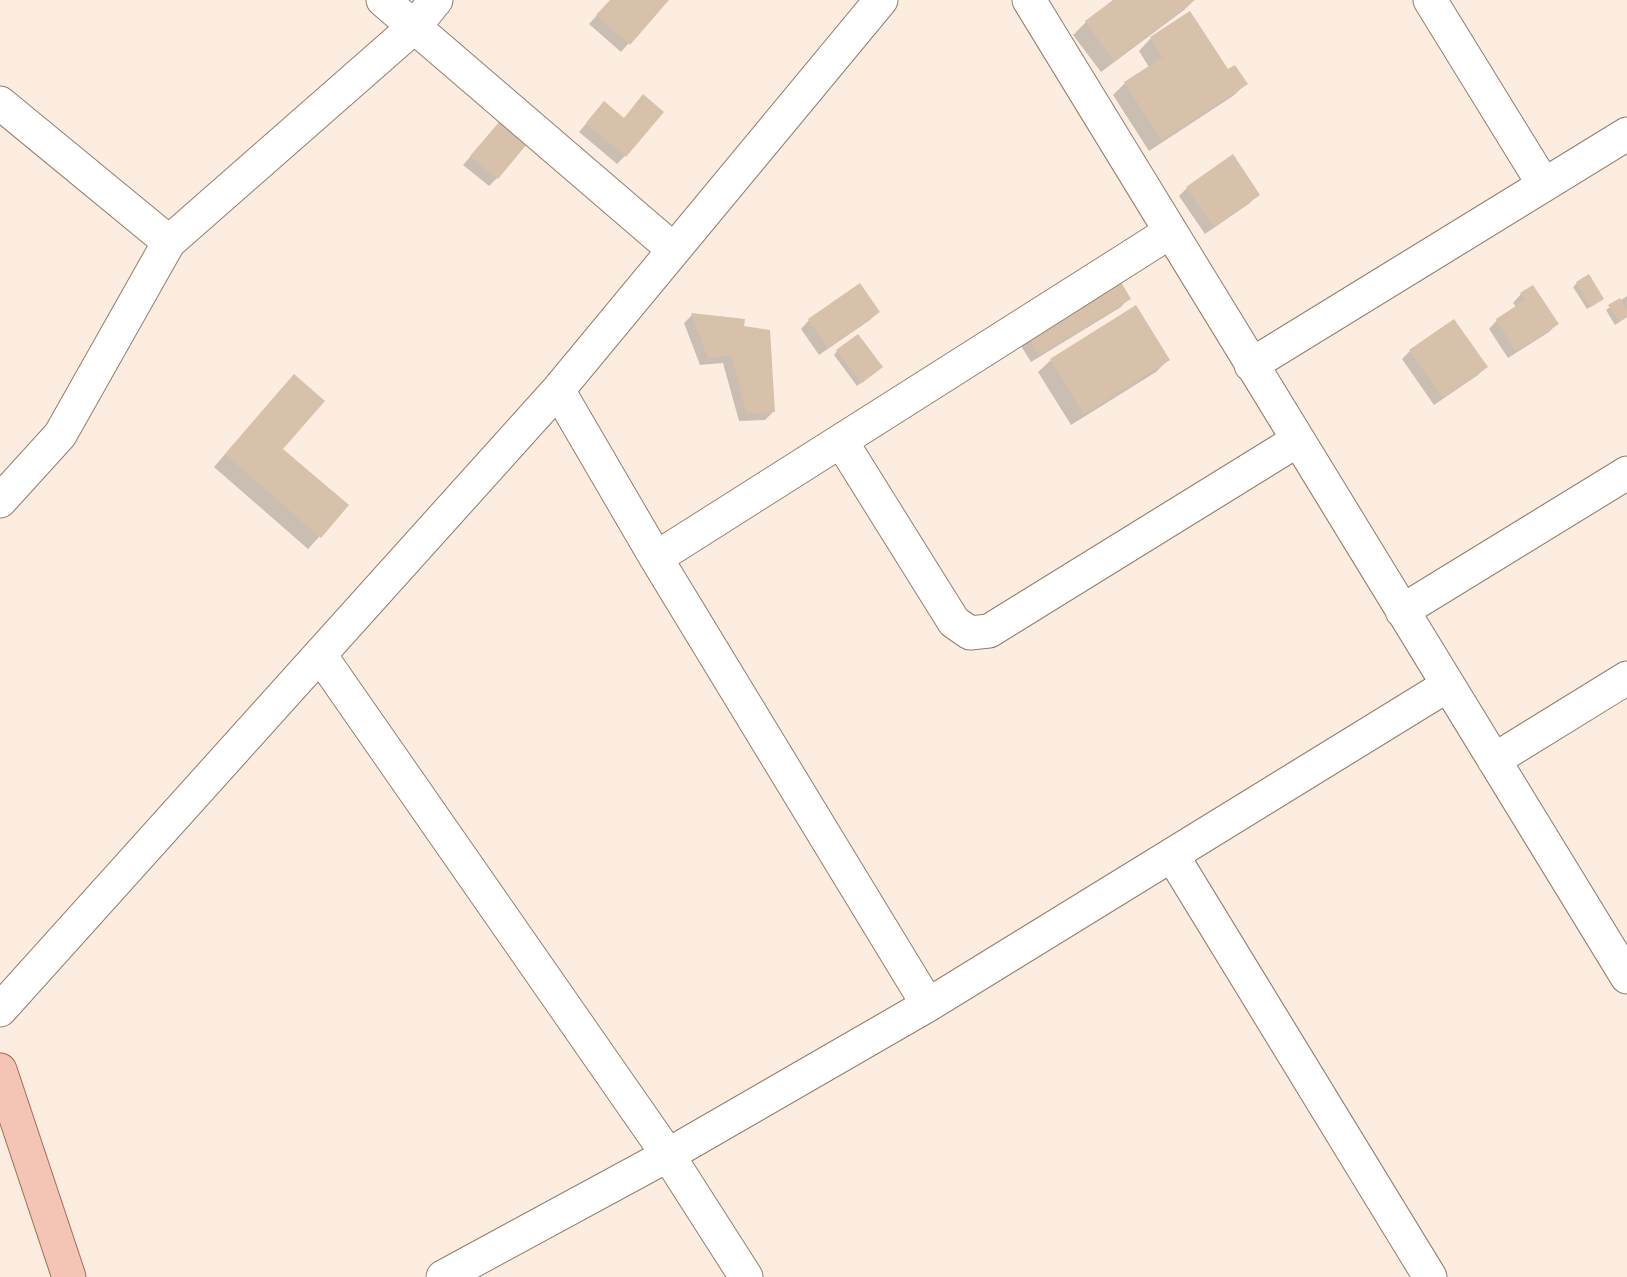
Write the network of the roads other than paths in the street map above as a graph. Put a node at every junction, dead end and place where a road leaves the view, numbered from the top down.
1 (383, 0) edge
2 (436, 0) edge
3 (881, 0) edge
4 (1029, 0) edge
5 (1430, 0) edge
6 (414, 27) junction
7 (0, 103) edge
8 (1627, 134) edge
9 (1544, 185) junction
10 (1170, 232) junction
11 (169, 242) junction
12 (674, 250) junction
13 (1251, 365) junction
14 (558, 390) junction
15 (1298, 440) junction
16 (841, 441) junction
17 (1627, 472) edge
18 (0, 501) edge
19 (656, 558) junction
20 (1402, 611) junction
21 (320, 655) junction
22 (1627, 678) edge
23 (1448, 685) junction
24 (1494, 760) junction
25 (1172, 855) junction
26 (1627, 977) edge
27 (928, 1005) junction
28 (0, 1010) edge
29 (0, 1070) edge
30 (668, 1155) junction
31 (69, 1277) edge
32 (443, 1277) edge
33 (746, 1277) edge
34 (1430, 1277) edge

1 - 6 street
2 - 6 street
3 - 12 street
4 - 10 street
5 - 9 street
6 - 11 street
6 - 12 street
7 - 11 street
8 - 9 street
9 - 13 street
10 - 13 street
10 - 16 street
11 - 18 street
12 - 14 street
13 - 15 street
14 - 19 street
14 - 21 street
15 - 16 street
15 - 20 street
16 - 19 street
17 - 20 street
19 - 27 street
20 - 23 street
21 - 28 street
21 - 30 street
22 - 24 street
23 - 24 street
23 - 25 street
24 - 26 street
25 - 27 street
25 - 34 street
27 - 30 street
29 - 31 main road
30 - 32 street
30 - 33 street

